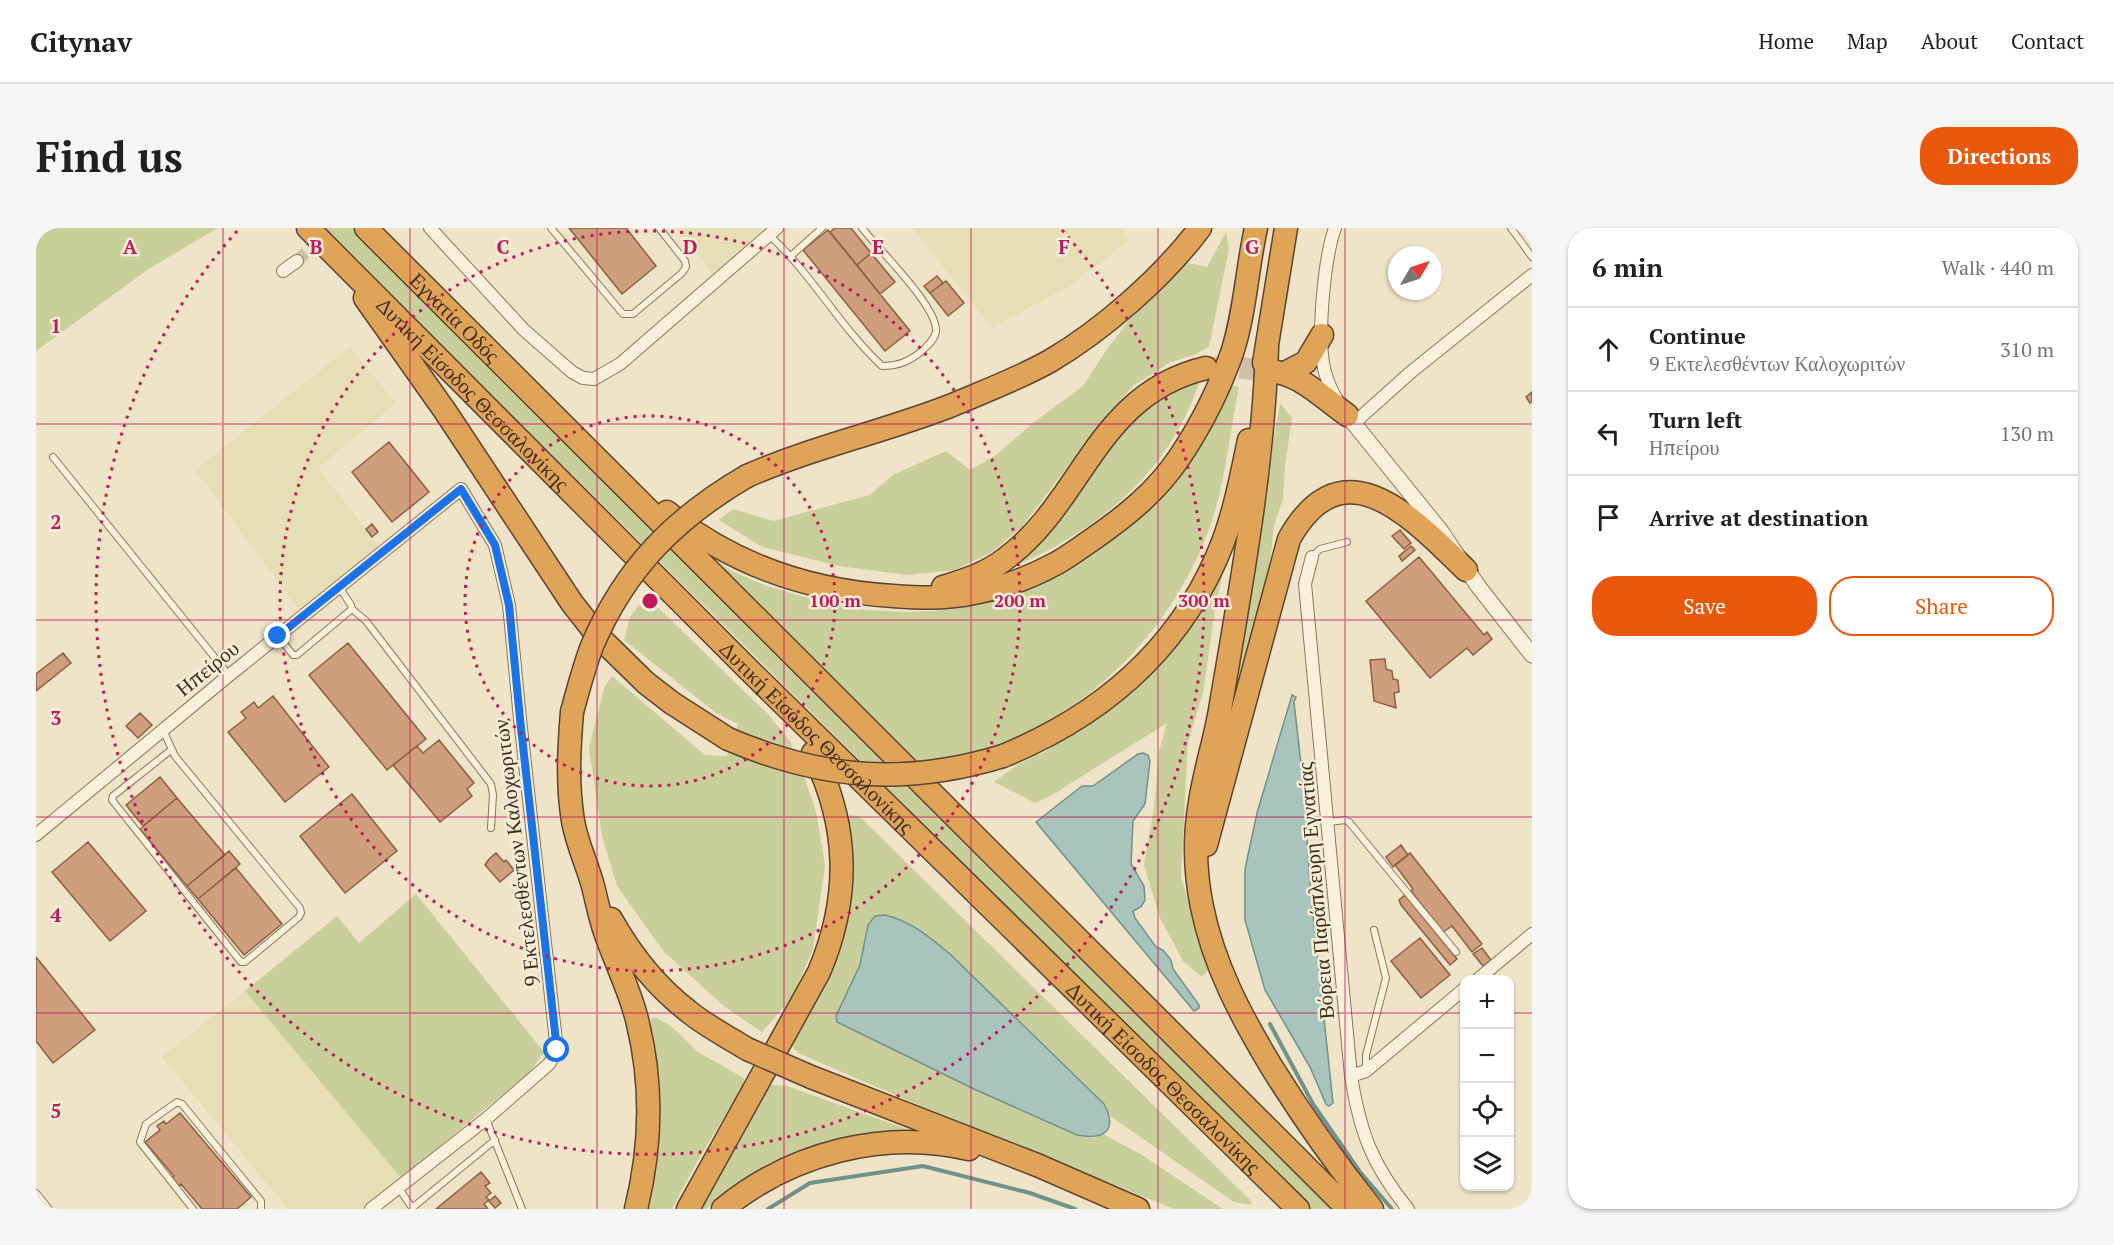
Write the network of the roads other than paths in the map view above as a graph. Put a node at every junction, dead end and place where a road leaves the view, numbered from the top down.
1 (309, 228) edge
2 (366, 228) edge
3 (430, 228) edge
4 (551, 228) edge
5 (658, 228) edge
6 (822, 228) edge
7 (862, 228) edge
8 (1200, 228) edge
9 (1256, 228) edge
10 (1287, 228) edge
11 (1335, 228) edge
12 (1511, 228) edge
13 (772, 231) edge
14 (792, 255) junction
15 (1532, 257) edge
16 (297, 261) tunnel mouth
17 (342, 261) junction
18 (283, 271) dead end
19 (1532, 275) edge
20 (1322, 335) junction
21 (1267, 349) junction
22 (1206, 368) tunnel mouth
23 (545, 408) junction
24 (1350, 419) junction
25 (53, 457) dead end
26 (461, 489) joint
27 (1347, 542) dead end
28 (1312, 557) joint
29 (1466, 570) junction
30 (339, 587) junction
31 (908, 597) junction
32 (352, 609) junction
33 (278, 636) junction
34 (1532, 655) edge
35 (746, 666) junction
36 (227, 677) junction
37 (163, 730) junction
38 (171, 750) junction
39 (1329, 822) junction
40 (491, 828) dead end
41 (36, 835) edge
42 (1197, 876) junction
43 (592, 886) junction
44 (1374, 930) dead end
45 (1532, 934) edge
46 (1456, 952) dead end
47 (1483, 975) edge
48 (1460, 992) edge
49 (1366, 1071) junction
50 (1352, 1076) junction
51 (486, 1119) junction
52 (495, 1140) junction
53 (1037, 1165) junction
54 (398, 1187) junction
55 (36, 1193) edge
56 (412, 1208) edge
57 (49, 1209) edge
58 (193, 1209) edge
59 (261, 1209) edge
60 (371, 1209) edge
61 (522, 1209) edge
62 (636, 1209) edge
63 (688, 1209) edge
64 (723, 1209) edge
65 (1138, 1209) edge
66 (1298, 1209) edge
67 (1348, 1209) edge
68 (1372, 1209) edge
69 (1408, 1209) edge

1 - 17 highway
2 - 23 highway, Εγνατία Οδός
3 - 13 street
4 - 5 lane
6 - 14 lane
7 - 14 lane
8 - 43 highway, bridge
9 - 31 highway
10 - 21 highway
11 - 20 street
12 - 15 lane
13 - 14 lane
16 - 18 street
17 - 21 highway, bridge
17 - 35 highway, Δυτική Είσοδος Θεσσαλονίκης
19 - 24 street
20 - 24 street
20 - 24 highway
21 - 42 highway
22 - 31 highway
23 - 31 highway
23 - 67 highway, Δυτική Είσοδος Θεσσαλονίκης
24 - 29 street
25 - 36 lane
26 - 30 street, Ηπείρου
26 - 51 street, 9 Εκτελεσθέντων Καλοχωριτών
27 - 28 lane
28 - 39 street, Βόρεια Παράπλευρη Εγνατίας
29 - 34 street
29 - 42 highway
30 - 32 lane
30 - 33 street, Ηπείρου
32 - 33 lane
32 - 40 lane
33 - 36 street, Ηπείρου
35 - 63 highway
35 - 66 highway, Δυτική Είσοδος Θεσσαλονίκης
36 - 37 street, Ηπείρου
37 - 38 lane
37 - 41 street, Ηπείρου
38 - 38 lane
39 - 46 lane
39 - 50 street, Βόρεια Παράπλευρη Εγνατίας
42 - 68 highway
43 - 53 highway, bridge
43 - 62 highway
44 - 49 lane
45 - 47 street
48 - 49 street
49 - 50 street
50 - 69 street, Βόρεια Παράπλευρη Εγνατίας
51 - 52 lane
51 - 54 street, 9 Εκτελεσθέντων Καλοχωριτών
52 - 56 lane
52 - 61 lane
53 - 64 highway
53 - 65 highway
54 - 56 lane
54 - 60 street, 9 Εκτελεσθέντων Καλοχωριτών
55 - 57 lane
58 - 59 lane

